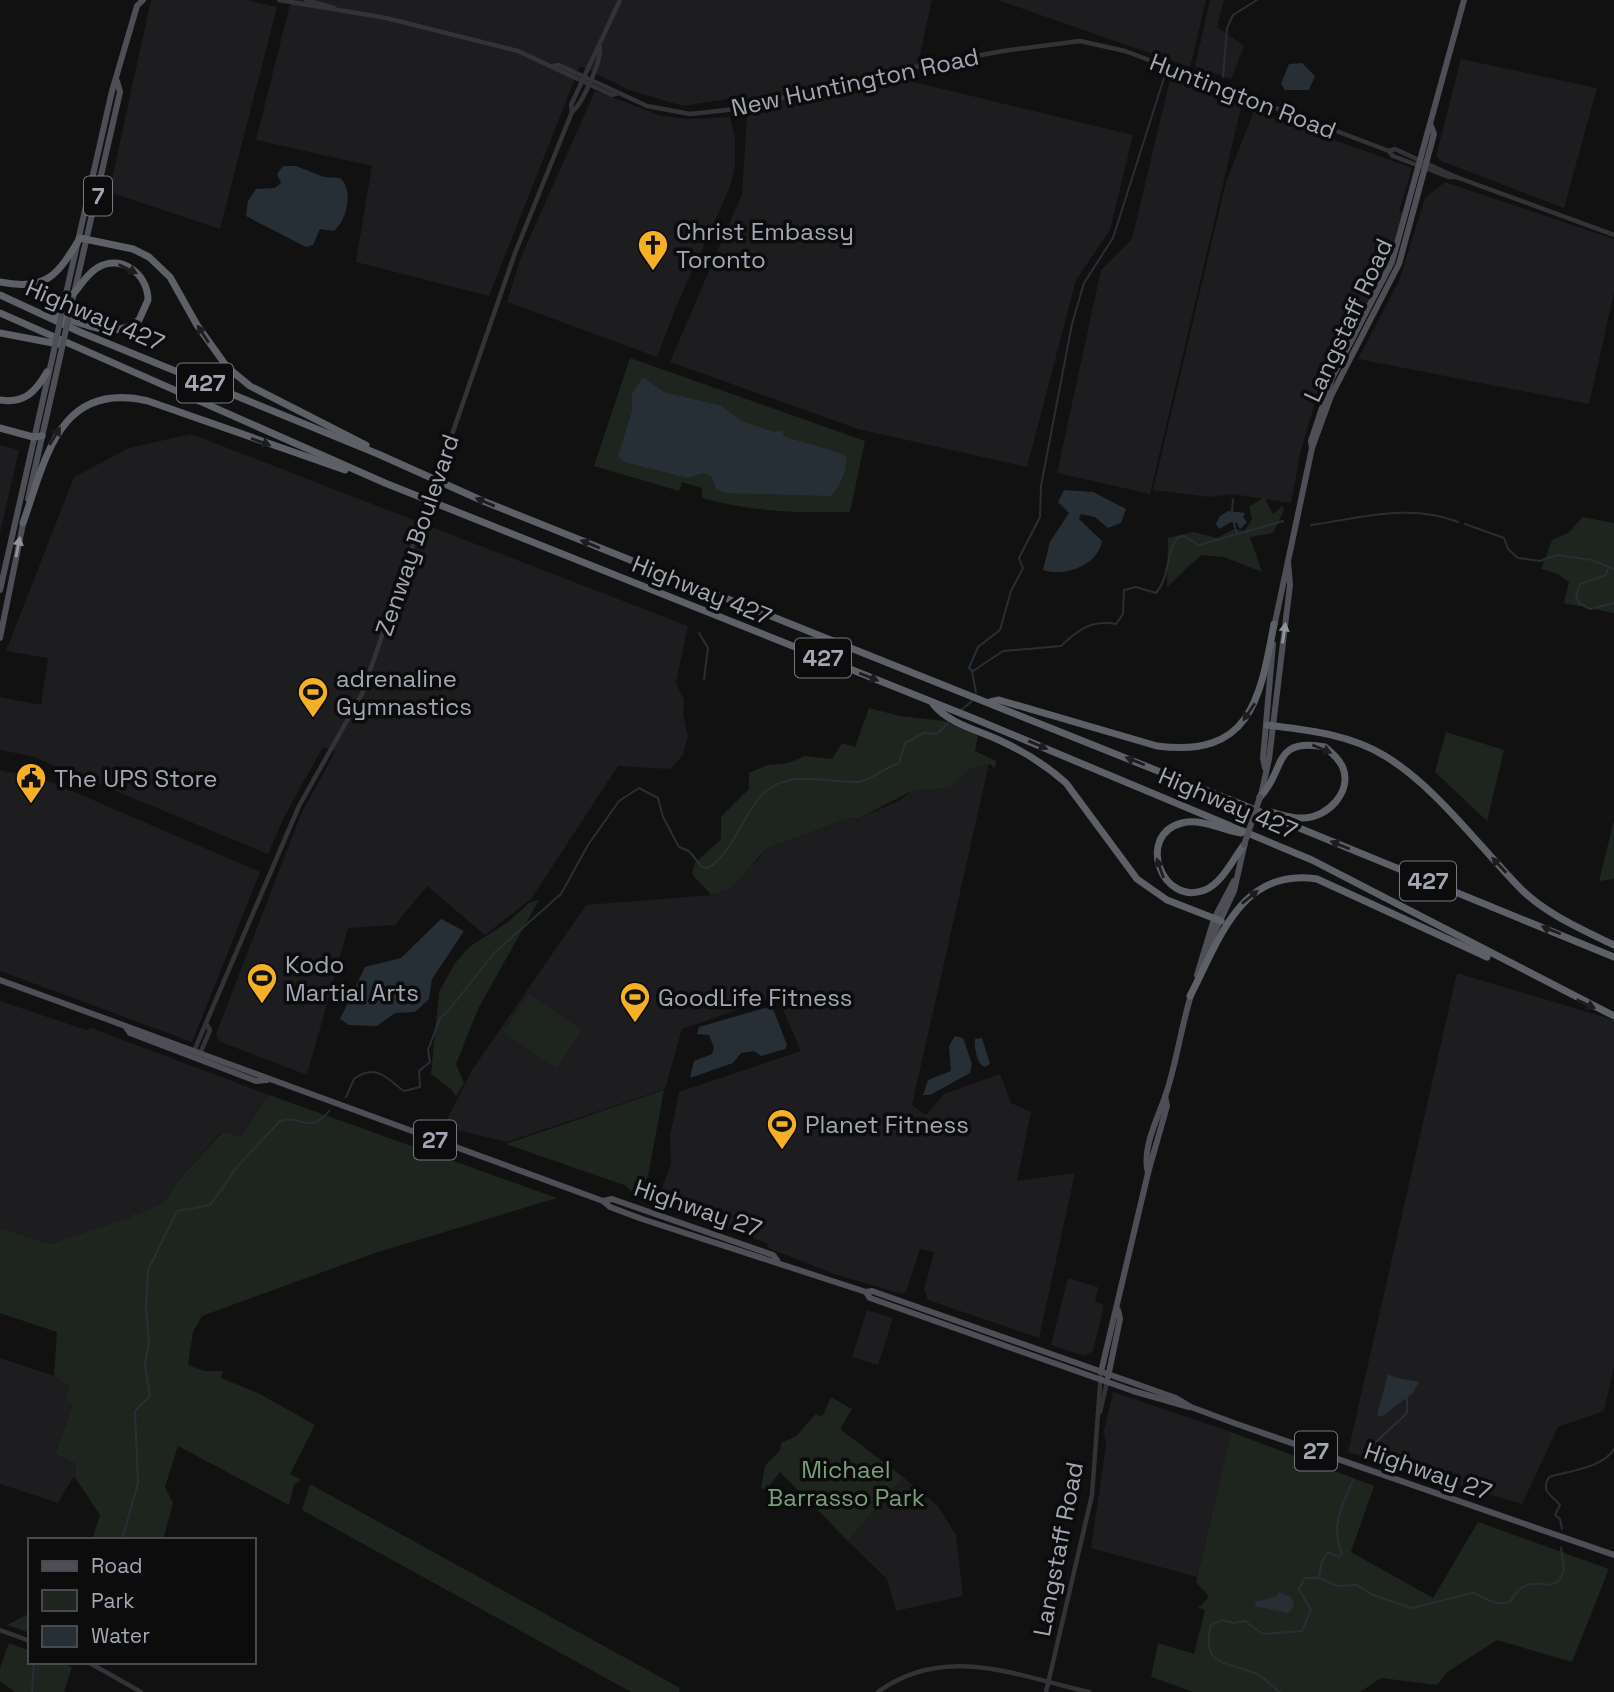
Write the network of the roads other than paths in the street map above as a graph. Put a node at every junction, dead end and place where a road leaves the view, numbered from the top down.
1 (142, 0) edge
2 (279, 0) edge
3 (306, 0) edge
4 (620, 0) edge
5 (1464, 0) edge
6 (135, 3) edge
7 (338, 9) junction
8 (1096, 43) joint
9 (600, 47) junction
10 (583, 78) junction
11 (589, 81) junction
12 (572, 112) junction
13 (1423, 164) junction
14 (1614, 235) edge
15 (84, 238) junction
16 (0, 282) edge
17 (74, 293) junction
18 (0, 295) edge
19 (33, 309) junction
20 (0, 313) edge
21 (0, 333) edge
22 (79, 349) junction
23 (47, 372) junction
24 (0, 400) edge
25 (0, 428) edge
26 (37, 437) junction
27 (378, 454) junction
28 (385, 483) junction
29 (23, 523) junction
30 (1289, 562) junction
31 (0, 590) edge
32 (1274, 624) junction
33 (0, 638) edge
34 (990, 703) junction
35 (946, 712) junction
36 (1270, 725) junction
37 (1260, 797) junction
38 (1243, 805) junction
39 (1255, 835) junction
40 (1244, 845) junction
41 (1217, 920) junction
42 (1614, 945) edge
43 (1614, 957) edge
44 (0, 980) edge
45 (1559, 991) junction
46 (1190, 996) junction
47 (1614, 1016) edge
48 (197, 1055) junction
49 (1104, 1377) junction
50 (1614, 1555) edge
51 (0, 1630) edge
52 (28, 1640) edge
53 (92, 1664) edge
54 (1049, 1682) junction
55 (141, 1692) edge
56 (878, 1692) edge
57 (1046, 1692) edge
58 (1089, 1692) edge

1 - 6 main road, 7
2 - 7 street, New Huntington Road
3 - 7 street, New Huntington Road
4 - 9 street, Zenway Boulevard
5 - 13 main road, Langstaff Road
6 - 15 main road, 7
7 - 10 street, New Huntington Road
8 - 11 street, New Huntington Road
8 - 13 street, Huntington Road
9 - 10 street, Zenway Boulevard
9 - 11 street, Zenway Boulevard
10 - 11 street, New Huntington Road
10 - 12 street, Zenway Boulevard
11 - 12 street, Zenway Boulevard
12 - 48 street, Zenway Boulevard, bridge
13 - 14 street, Huntington Road
13 - 30 main road, Langstaff Road
15 - 16 highway
15 - 17 main road, 7
15 - 23 main road, 7, bridge
27 -> 15 highway
17 -> 19 highway
17 - 26 main road, 7, bridge
18 - 19 highway, Highway 427 / 427
19 - 27 highway, Highway 427 / 427
20 - 22 highway, Highway 427 / 427
21 - 22 highway
22 - 28 highway, Highway 427 / 427
23 - 24 highway
23 - 26 main road, 7
25 - 26 highway
26 - 29 main road, 7
26 - 31 main road, 7
34 -> 27 highway, Highway 427 / 427
29 -> 28 highway
28 -> 35 highway, Highway 427 / 427
33 -> 29 main road, 7
30 - 32 main road, Langstaff Road
36 -> 30 main road, Langstaff Road
32 -> 34 highway
32 - 36 main road, Langstaff Road
38 -> 34 highway, Highway 427 / 427
35 -> 39 highway, Highway 427 / 427
35 - 41 highway
36 - 37 main road, Langstaff Road
42 -> 36 highway
37 -> 38 highway
37 - 40 main road, Langstaff Road, bridge
43 -> 38 highway, Highway 427 / 427
40 -> 39 highway
39 - 45 highway, Highway 427 / 427
40 - 41 main road, Langstaff Road
41 - 46 main road, Langstaff Road
44 - 48 main road, Highway 27 / 27
46 -> 45 highway
45 -> 47 highway, Highway 427 / 427
46 - 49 main road, Langstaff Road
48 - 49 main road, Highway 27 / 27
49 - 50 main road, Highway 27 / 27
49 - 54 street, Langstaff Road
51 - 52 street
53 - 55 street
54 - 56 street
54 - 57 street, Langstaff Road
54 - 58 street

